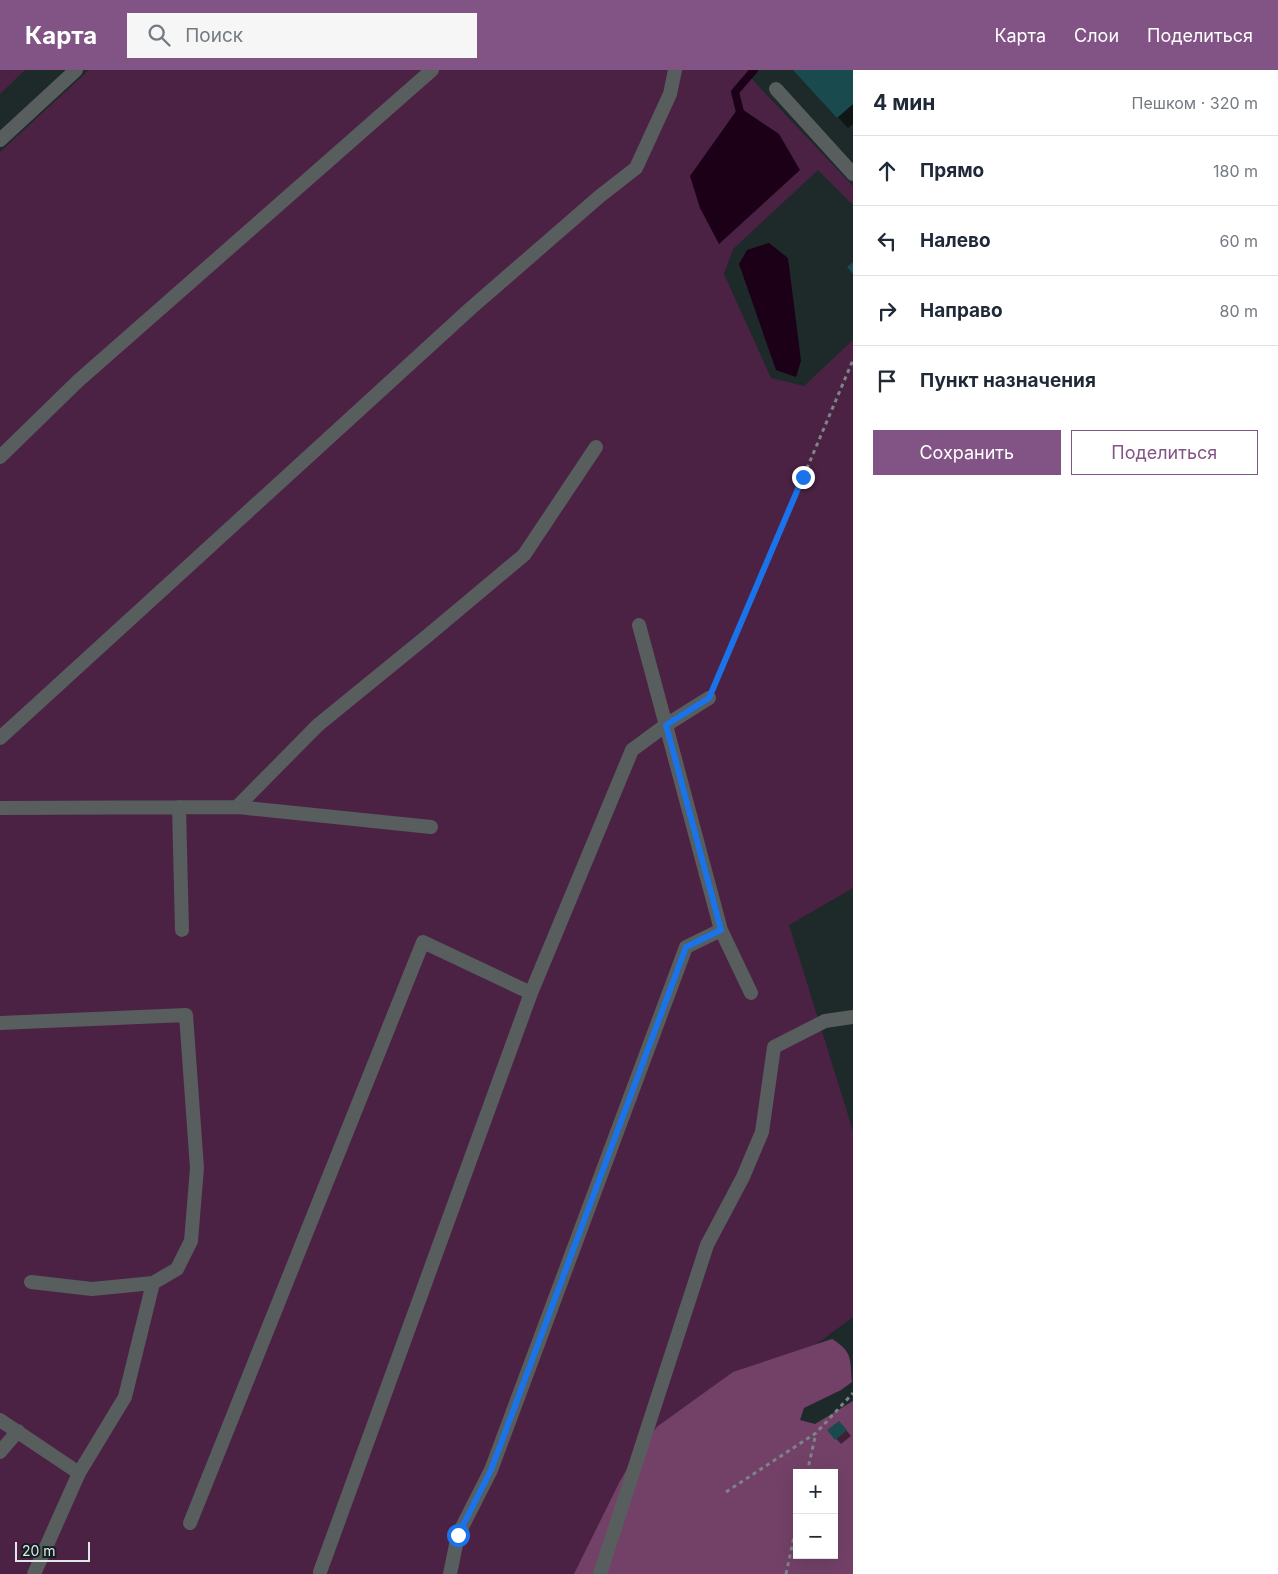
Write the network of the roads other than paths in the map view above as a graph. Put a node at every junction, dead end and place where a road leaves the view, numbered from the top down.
1 (76, 70) edge
2 (432, 70) edge
3 (675, 70) edge
4 (776, 89) dead end
5 (0, 140) edge
6 (853, 174) edge
7 (596, 447) dead end
8 (0, 457) edge
9 (639, 625) dead end
10 (709, 698) road end
11 (666, 725) junction
12 (0, 738) edge
13 (179, 807) junction
14 (237, 807) junction
15 (0, 808) edge
16 (430, 827) dead end
17 (182, 930) dead end
18 (721, 930) junction
19 (531, 993) junction
20 (751, 993) dead end
21 (853, 1017) edge
22 (0, 1023) edge
23 (31, 1282) dead end
24 (153, 1283) junction
25 (0, 1420) edge
26 (18, 1431) junction
27 (0, 1452) edge
28 (79, 1473) junction
29 (190, 1523) dead end
30 (320, 1572) dead end
31 (34, 1574) edge
32 (450, 1574) edge
33 (600, 1574) edge

1 - 5 street
2 - 8 street
3 - 12 street
4 - 6 street
7 - 14 street
9 - 11 street
10 - 11 street
11 - 18 street
11 - 19 street
13 - 14 street
13 - 15 street
13 - 17 street
14 - 16 street
18 - 20 street
18 - 32 street
19 - 29 street
19 - 30 street
21 - 33 street
22 - 24 street
23 - 24 street
24 - 28 street
25 - 26 street
26 - 27 street
26 - 28 street
28 - 31 street

